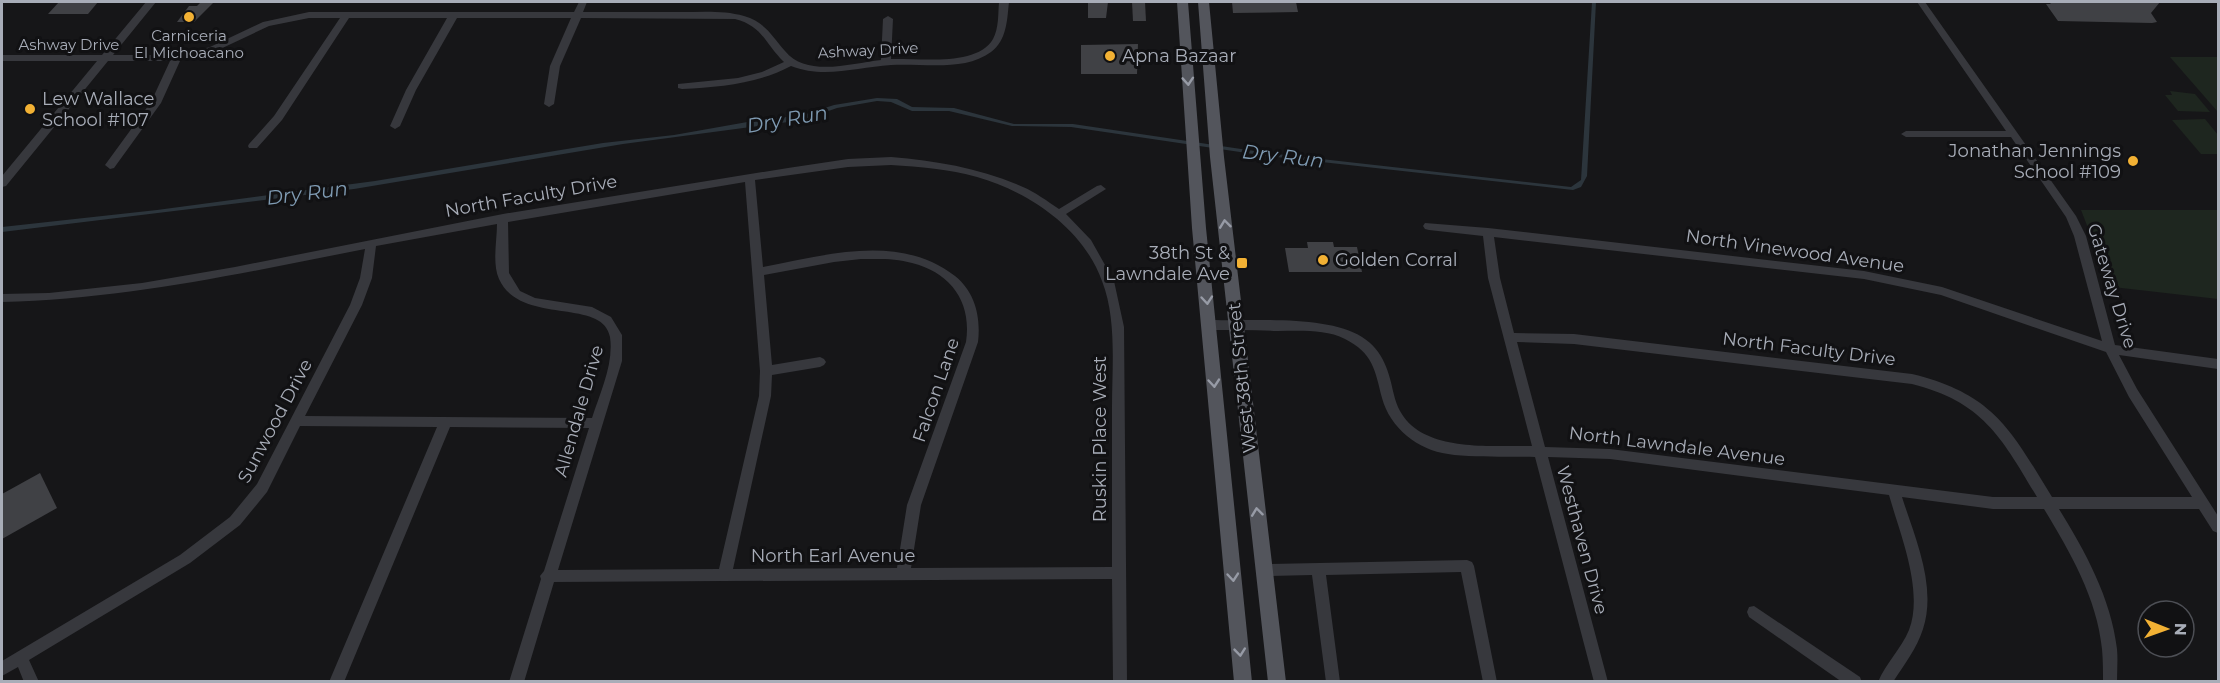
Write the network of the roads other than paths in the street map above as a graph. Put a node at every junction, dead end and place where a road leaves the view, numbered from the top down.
1 (151, 2) edge
2 (583, 2) edge
3 (1004, 2) edge
4 (1182, 2) edge
5 (1203, 2) edge
6 (1921, 2) edge
7 (347, 14) junction
8 (454, 14) junction
9 (578, 14) junction
10 (888, 19) dead end
11 (2, 58) edge
12 (176, 58) junction
13 (104, 59) junction
14 (791, 62) junction
15 (886, 62) junction
16 (682, 86) dead end
17 (549, 104) dead end
18 (395, 126) dead end
19 (1906, 134) dead end
20 (2015, 134) junction
21 (253, 147) dead end
22 (110, 165) dead end
23 (750, 178) junction
24 (2, 183) edge
25 (1101, 189) dead end
26 (1058, 214) junction
27 (503, 218) junction
28 (1429, 226) dead end
29 (1488, 232) junction
30 (371, 244) junction
31 (758, 272) junction
32 (2, 298) edge
33 (1236, 324) junction
34 (1209, 325) junction
35 (1510, 337) junction
36 (2110, 349) junction
37 (820, 362) dead end
38 (2218, 364) edge
39 (766, 371) junction
40 (297, 420) junction
41 (446, 422) junction
42 (596, 423) junction
43 (1540, 451) junction
44 (1894, 491) junction
45 (2047, 503) junction
46 (2203, 503) junction
47 (2218, 527) edge
48 (1264, 570) junction
49 (1318, 570) junction
50 (903, 573) junction
51 (1120, 573) junction
52 (725, 574) junction
53 (548, 576) junction
54 (1754, 612) dead end
55 (21, 658) junction
56 (2, 669) edge
57 (32, 681) edge
58 (336, 681) edge
59 (516, 681) edge
60 (1120, 681) edge
61 (1243, 681) edge
62 (1277, 681) edge
63 (1333, 681) edge
64 (1490, 681) edge
65 (1601, 681) edge
66 (1855, 681) edge
67 (1885, 681) edge
68 (2110, 681) edge

1 - 13 street
2 - 9 street
3 - 15 street, Ashway Drive
4 -> 34 main road, West 38th Street
33 -> 5 main road, West 38th Street
6 - 20 street, Gateway Drive
7 - 8 street, Ashway Drive
7 - 12 street, Ashway Drive
7 - 21 street
8 - 9 street, Ashway Drive
8 - 18 street
9 - 14 street, Ashway Drive
9 - 17 street
10 - 15 street
11 - 13 street, Ashway Drive
12 - 13 street, Ashway Drive
12 - 22 street
13 - 24 street
14 - 15 street, Ashway Drive
14 - 16 street
19 - 20 street
20 - 36 street, Gateway Drive
23 - 26 street, North Faculty Drive
23 - 27 street, North Faculty Drive
23 - 31 street
25 - 26 street
26 - 51 street, Ruskin Place West
27 - 30 street, North Faculty Drive
27 - 42 street, Allendale Drive
28 - 29 street, North Vinewood Avenue
29 - 35 street, Westhaven Drive
29 - 36 street, North Vinewood Avenue
30 - 32 street, North Faculty Drive
30 - 40 street, Sunwood Drive
31 - 39 street
31 - 50 street, Falcon Lane
33 - 34 street, North Lawndale Avenue
33 - 43 street, North Lawndale Avenue
48 -> 33 main road, West 38th Street
34 -> 61 main road, West 38th Street
35 - 43 street, Westhaven Drive
35 - 45 street, North Faculty Drive
36 - 38 street, North Vinewood Avenue
36 - 46 street, Gateway Drive
37 - 39 street
39 - 52 street
40 - 41 street
40 - 55 street, Sunwood Drive
41 - 42 street
41 - 58 street
42 - 53 street, Allendale Drive
43 - 44 street, North Lawndale Avenue
43 - 65 street, Westhaven Drive
44 - 45 street, North Lawndale Avenue
44 - 67 street
45 - 46 street, North Lawndale Avenue
45 - 68 street, North Faculty Drive
46 - 47 street, Gateway Drive
48 - 49 street
48 - 62 main road, West 38th Street
49 - 63 street
49 - 64 street
50 - 51 street, North Earl Avenue
50 - 52 street, North Earl Avenue
51 - 60 street, Ruskin Place West
52 - 53 street, North Earl Avenue
53 - 59 street, Allendale Drive
54 - 66 street
55 - 56 street, Sunwood Drive
55 - 57 street

